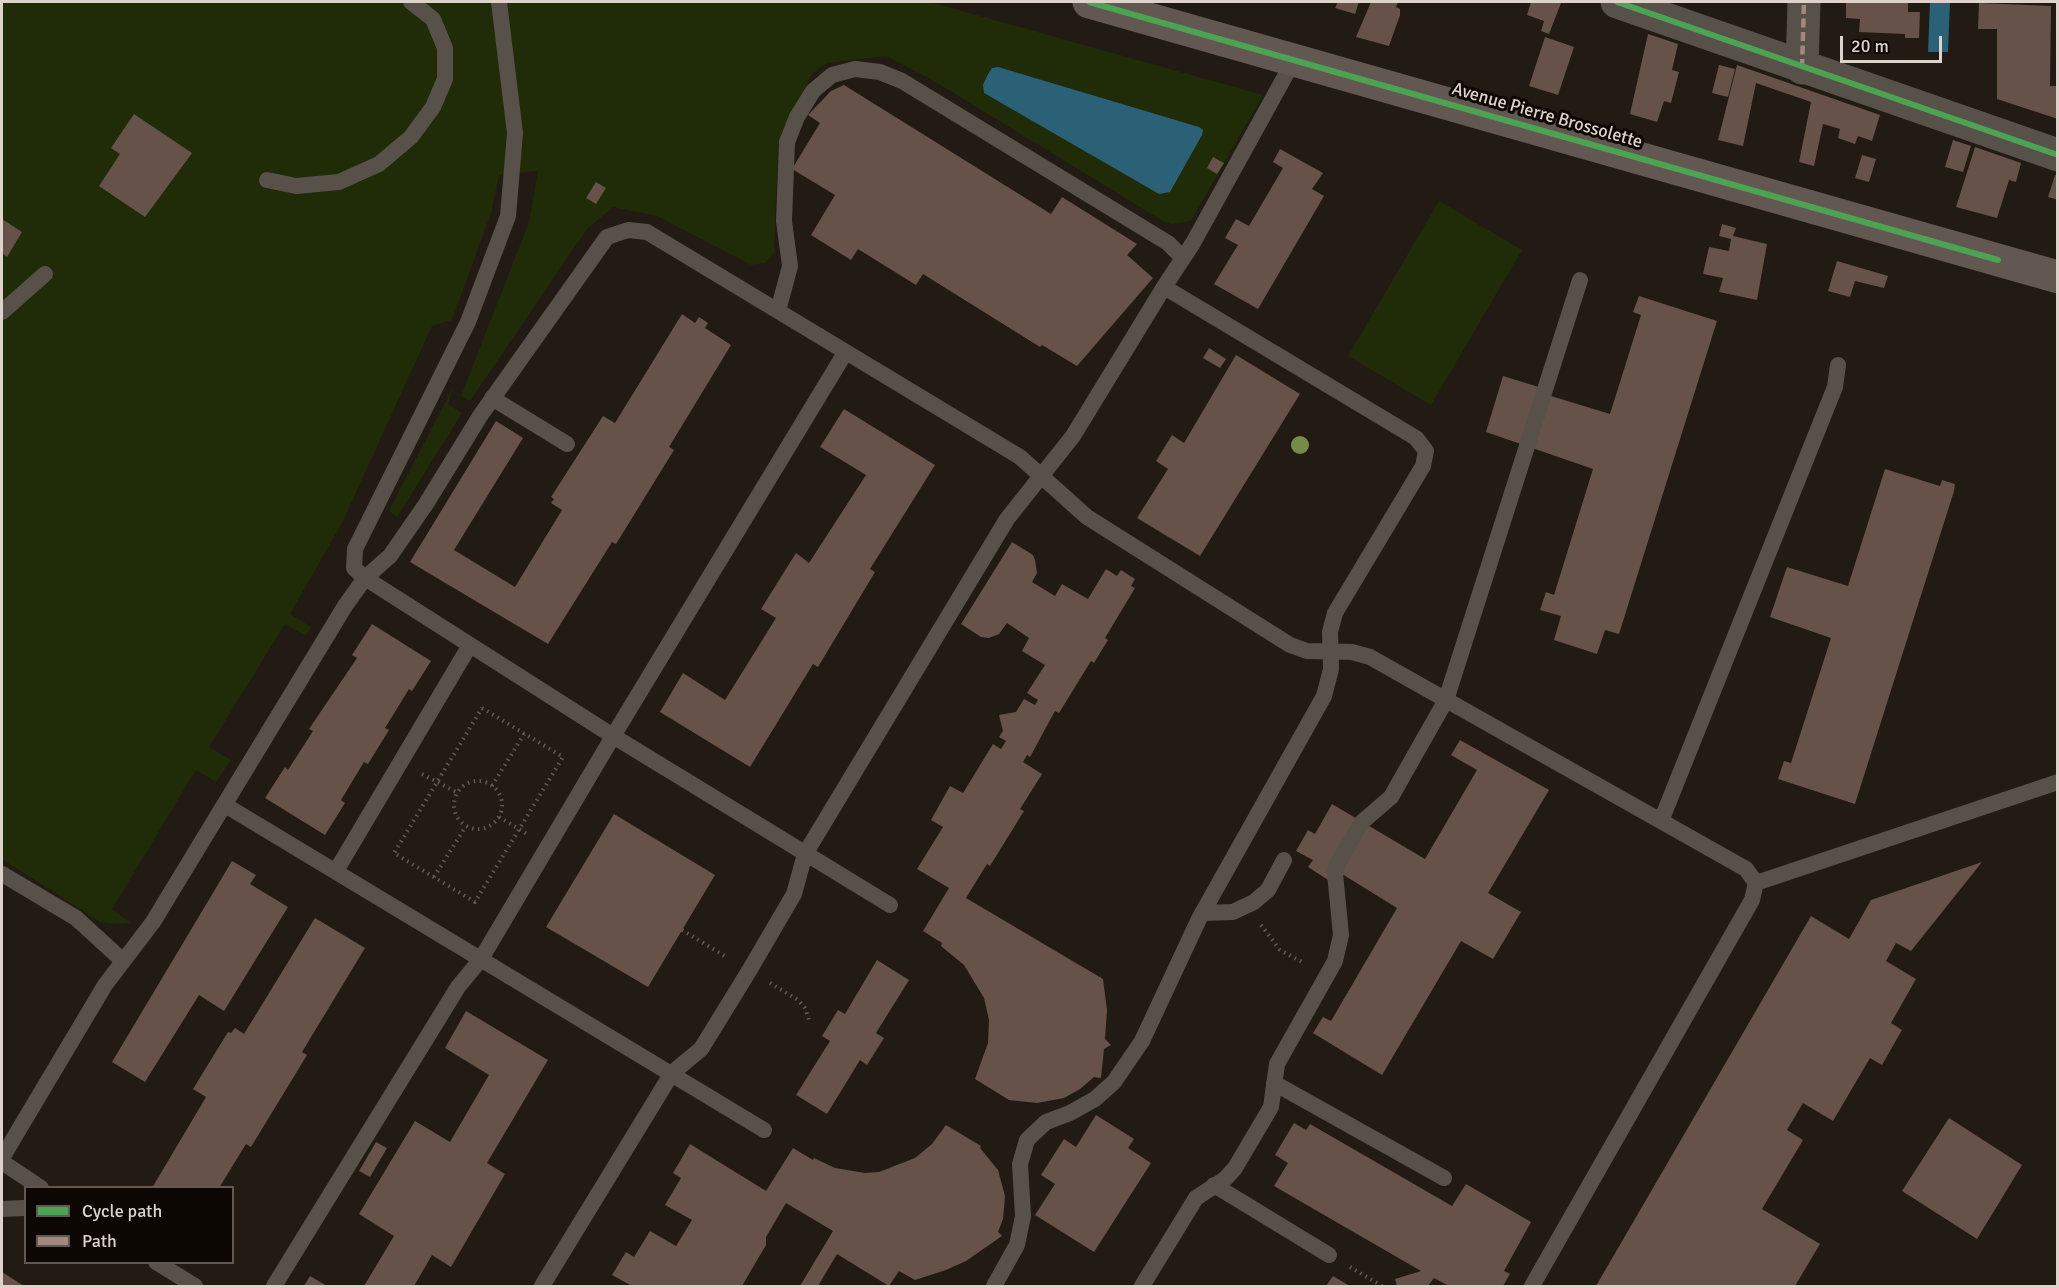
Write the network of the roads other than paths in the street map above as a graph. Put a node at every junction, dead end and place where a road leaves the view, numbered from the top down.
1 (411, 2) edge
2 (499, 2) edge
3 (1089, 2) edge
4 (1804, 2) edge
5 (1624, 3) edge
6 (1294, 60) junction
7 (1802, 68) junction
8 (2058, 155) edge
9 (267, 180) dead end
10 (1183, 258) junction
11 (45, 274) dead end
12 (2058, 277) edge
13 (1580, 279) dead end
14 (1164, 287) junction
15 (778, 311) junction
16 (2, 312) edge
17 (845, 353) junction
18 (1839, 365) dead end
19 (492, 398) junction
20 (567, 444) dead end
21 (1043, 475) junction
22 (365, 578) junction
23 (470, 645) junction
24 (1331, 653) junction
25 (1446, 700) junction
26 (613, 736) junction
27 (2058, 782) edge
28 (225, 805) junction
29 (1661, 821) junction
30 (805, 854) junction
31 (1284, 860) dead end
32 (336, 871) junction
33 (2, 874) edge
34 (1756, 883) junction
35 (890, 905) dead end
36 (1202, 913) junction
37 (481, 959) junction
38 (122, 960) junction
39 (672, 1073) junction
40 (1274, 1083) junction
41 (764, 1130) dead end
42 (2, 1160) edge
43 (1444, 1178) dead end
44 (1214, 1185) junction
45 (38, 1186) edge
46 (24, 1208) edge
47 (2, 1209) edge
48 (1329, 1255) road end
49 (158, 1264) edge
50 (195, 1287) edge
51 (274, 1287) edge
52 (542, 1287) edge
53 (994, 1287) edge
54 (1143, 1287) edge
55 (1532, 1287) edge

1 - 9 lane
2 - 22 lane
3 - 6 main road, Avenue Pierre Brossolette
4 - 7 street
5 - 7 street
6 - 10 lane
6 - 12 main road, Avenue Pierre Brossolette
7 - 8 street
10 - 14 lane
10 - 15 lane
11 - 16 lane
13 - 25 lane
14 - 21 lane
14 - 24 lane
15 - 17 lane
15 - 19 lane
17 - 21 lane
17 - 26 lane
18 - 29 lane
19 - 20 lane
19 - 22 lane
21 - 24 lane
21 - 30 lane
22 - 23 lane
22 - 28 lane
23 - 26 lane
23 - 32 lane
24 - 25 lane
24 - 36 lane
25 - 29 lane
25 - 40 lane
26 - 30 lane
26 - 37 lane
27 - 34 lane
28 - 32 lane
28 - 38 lane
29 - 34 lane
30 - 35 lane
30 - 39 lane
31 - 36 lane
32 - 37 lane
33 - 38 lane
34 - 55 lane
36 - 53 lane
37 - 39 lane
37 - 51 lane
38 - 42 lane
39 - 41 lane
39 - 52 lane
40 - 43 lane
40 - 44 lane
42 - 45 lane
44 - 48 lane
44 - 54 lane
46 - 47 lane
49 - 50 lane

